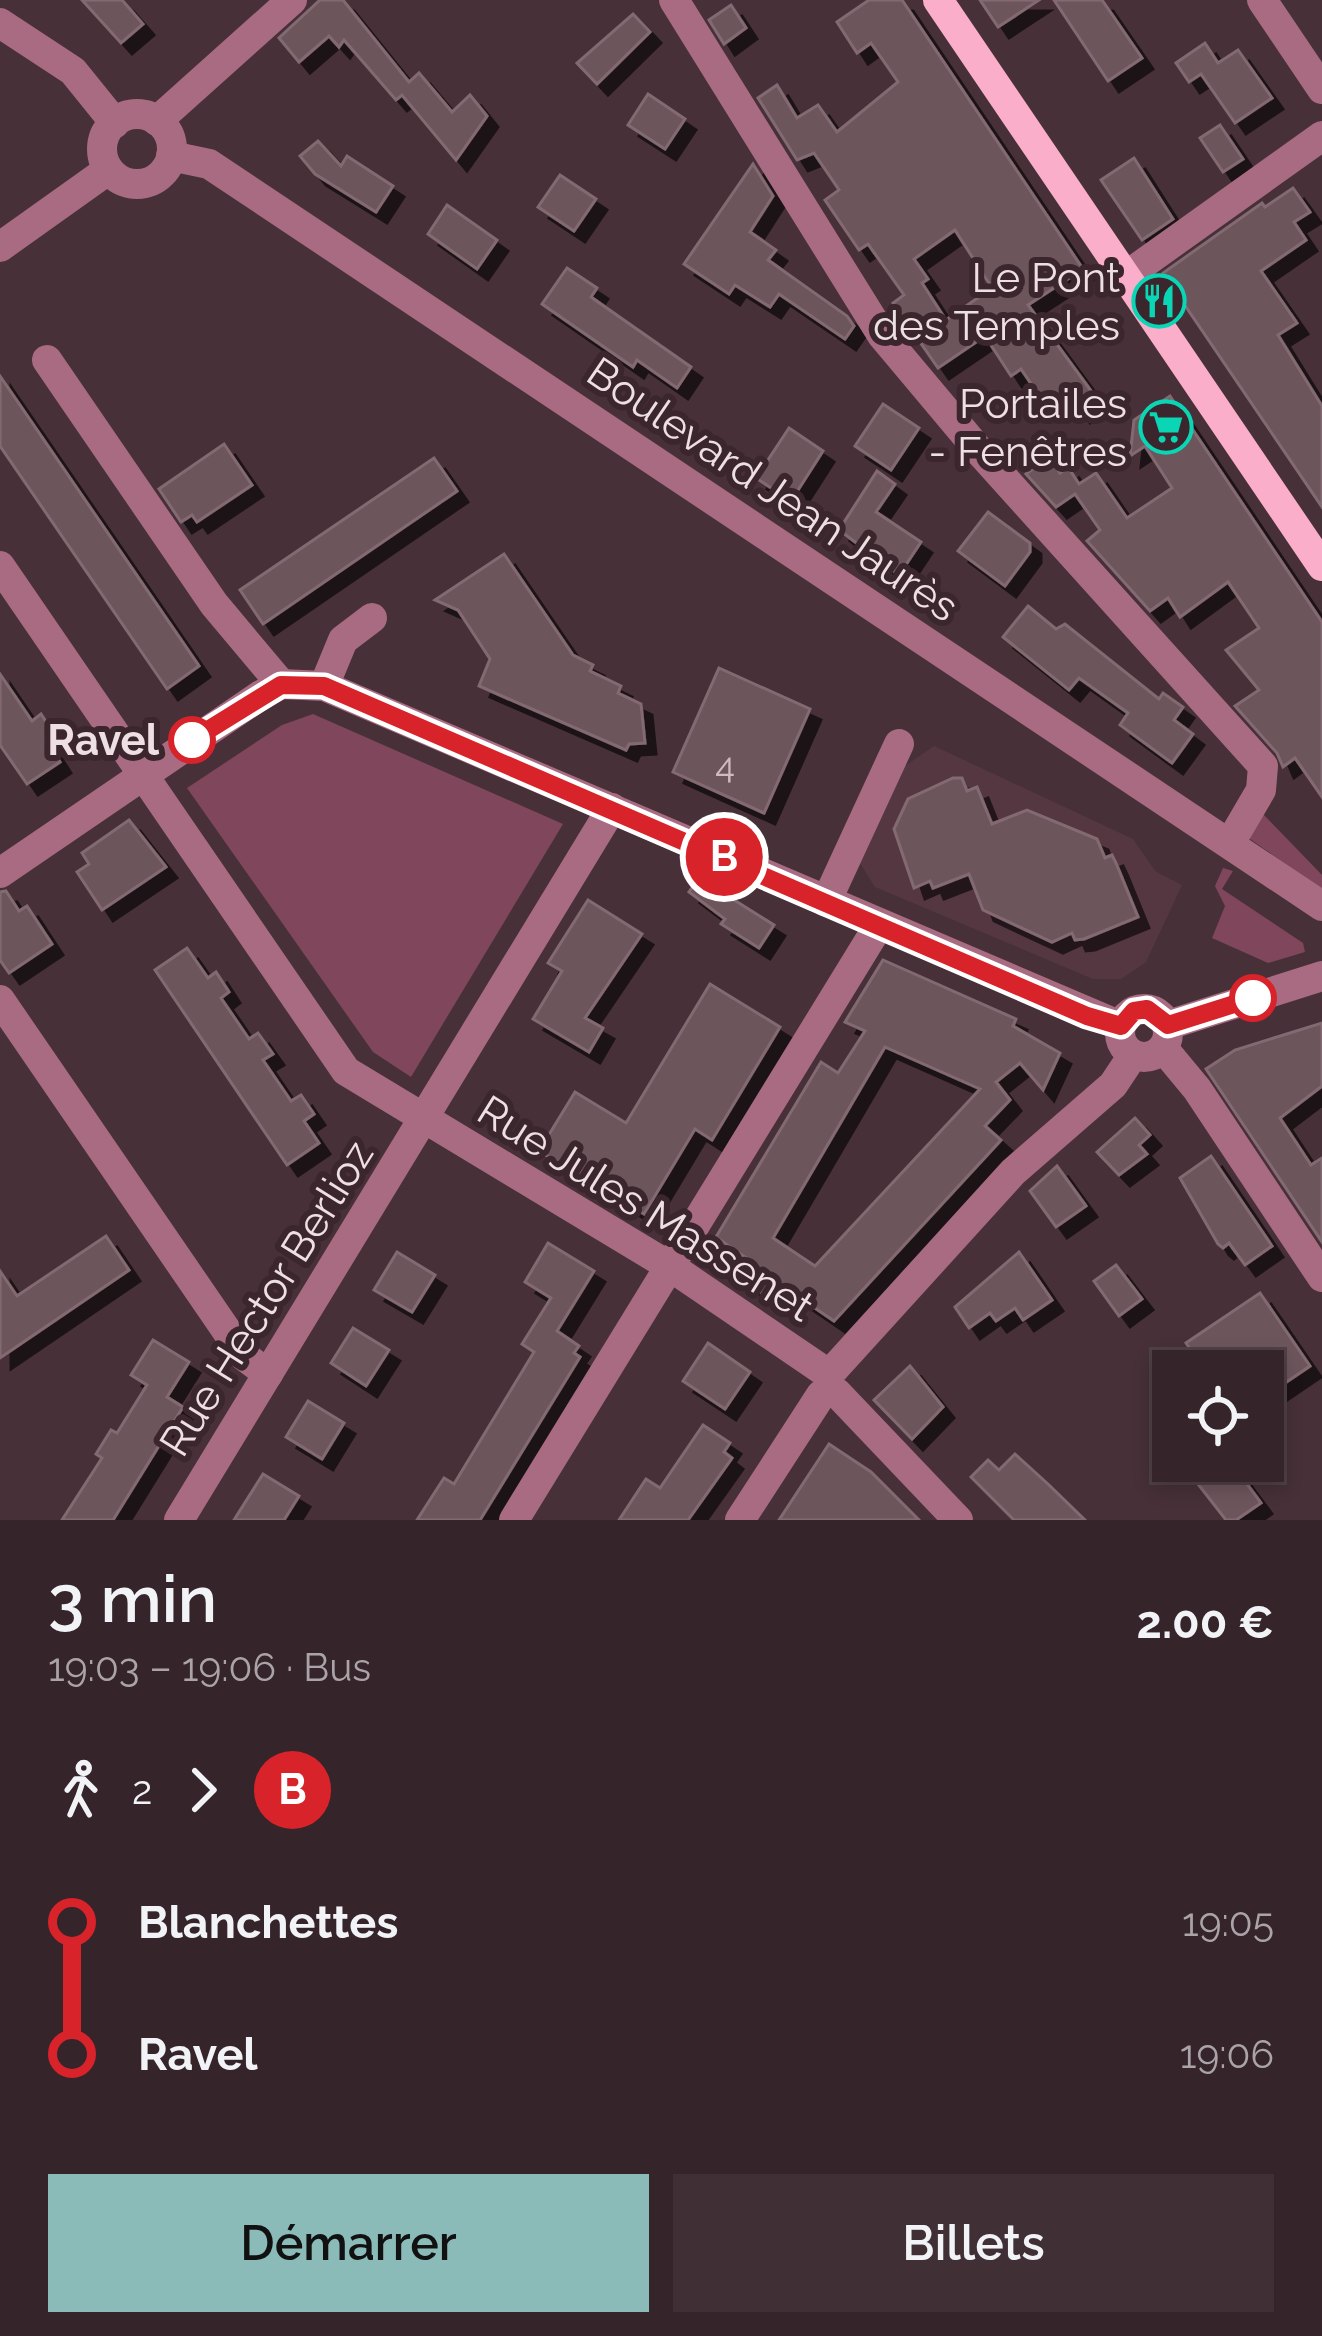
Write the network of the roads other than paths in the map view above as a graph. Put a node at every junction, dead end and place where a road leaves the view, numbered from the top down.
1 (292, 0) edge
2 (674, 0) edge
3 (938, 0) edge
4 (1262, 0) edge
5 (0, 23) edge
6 (1322, 89) edge
7 (157, 121) junction
8 (115, 123) junction
9 (1322, 136) edge
10 (171, 156) junction
11 (108, 170) junction
12 (0, 247) edge
13 (1126, 275) junction
14 (46, 359) dead end
15 (0, 566) edge
16 (1322, 566) edge
17 (371, 618) dead end
18 (281, 685) junction
19 (324, 686) junction
20 (899, 744) dead end
21 (142, 774) junction
22 (612, 808) junction
23 (1229, 843) junction
24 (0, 873) edge
25 (826, 902) junction
26 (1322, 906) edge
27 (879, 926) junction
28 (1322, 976) edge
29 (0, 1000) edge
30 (1146, 1038) junction
31 (424, 1120) junction
32 (671, 1267) junction
33 (1322, 1277) edge
34 (268, 1374) junction
35 (828, 1382) junction
36 (179, 1520) edge
37 (514, 1520) edge
38 (740, 1520) edge
39 (958, 1520) edge

1 - 7 street
2 - 23 street
3 - 13 main road
4 - 6 street
5 - 8 street
7 - 8 street
7 - 10 street
8 - 11 street
9 - 13 street
10 - 11 street
10 - 23 street, Boulevard Jean Jaurès
11 - 12 street
13 - 16 main road
14 - 18 street
15 - 21 street, Rue Jules Massenet
17 - 19 street
18 - 19 street
18 - 21 street
19 - 22 street
20 - 25 street
21 - 24 street
21 - 31 street, Rue Jules Massenet
22 - 25 street
22 - 31 street, Rue Hector Berlioz
23 - 26 street, Boulevard Jean Jaurès
25 - 27 street
27 - 30 street
27 - 32 street
28 - 30 street
29 - 34 street
30 - 33 street
30 - 35 street
31 - 32 street, Rue Jules Massenet
31 - 34 street, Rue Hector Berlioz
32 - 35 street, Rue Jules Massenet
32 - 37 street
34 - 36 street, Rue Hector Berlioz
35 - 38 street
35 - 39 street, Rue Jules Massenet

